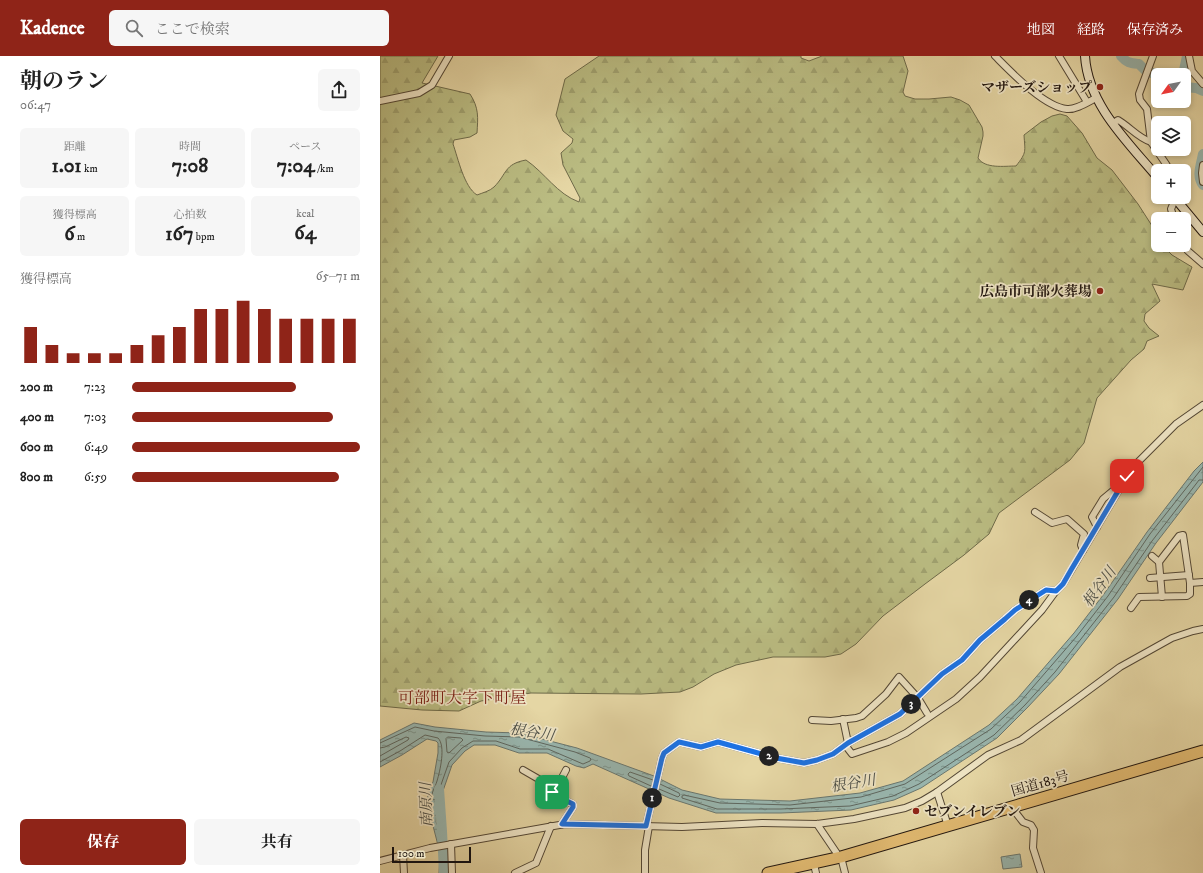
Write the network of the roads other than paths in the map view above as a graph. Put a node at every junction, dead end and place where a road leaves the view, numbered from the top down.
1 (449, 56) edge
2 (995, 56) edge
3 (1059, 56) edge
4 (1084, 56) edge
5 (1153, 56) edge
6 (1189, 56) edge
7 (1203, 84) edge
8 (1096, 98) junction
9 (380, 101) edge
10 (1086, 102) junction
11 (1113, 123) junction
12 (1151, 142) joint
13 (1203, 165) edge
14 (1151, 169) edge
15 (1203, 182) edge
16 (1180, 204) edge
17 (1203, 232) edge
18 (1189, 252) edge
19 (1203, 264) edge
20 (1203, 405) edge
21 (1123, 483) junction
22 (1035, 512) dead end
23 (1097, 527) junction
24 (1083, 550) junction
25 (1152, 556) dead end
26 (1159, 562) junction
27 (1189, 575) junction
28 (1160, 577) junction
29 (1150, 578) dead end
30 (1203, 582) edge
31 (1190, 583) junction
32 (1056, 591) junction
33 (1036, 595) junction
34 (1162, 597) junction
35 (1040, 602) dead end
36 (1131, 608) dead end
37 (1203, 629) edge
38 (918, 698) junction
39 (927, 713) dead end
40 (844, 719) junction
41 (812, 720) dead end
42 (847, 744) junction
43 (1203, 751) edge
44 (523, 770) dead end
45 (566, 770) dead end
46 (937, 792) junction
47 (554, 793) junction
48 (1012, 807) junction
49 (562, 824) junction
50 (817, 824) junction
51 (551, 826) junction
52 (647, 826) junction
53 (948, 826) junction
54 (451, 844) junction
55 (403, 855) junction
56 (841, 858) junction
57 (380, 860) edge
58 (815, 869) edge
59 (404, 873) edge
60 (452, 873) edge
61 (515, 873) edge
62 (645, 873) edge
63 (768, 873) edge
64 (845, 873) edge
65 (1040, 873) edge

1 - 9 street
2 - 10 street
3 - 10 street
4 - 8 street
5 - 12 street
6 - 7 street
8 - 10 street
8 - 11 street
11 - 12 street
11 - 14 street
13 - 15 street
16 - 17 street
18 - 19 street
20 - 21 street
21 - 23 street
21 - 23 street
22 - 24 street
23 - 24 street
24 - 32 street
25 - 26 street
26 - 27 street
26 - 28 street
27 - 28 street
27 - 31 street
28 - 29 street
28 - 34 street
30 - 31 street
31 - 34 street
32 - 33 street
32 - 42 street
33 - 35 street
33 - 38 street
34 - 36 street
37 - 46 street
38 - 39 street
38 - 40 street
38 - 42 street
40 - 41 street
40 - 42 street
42 - 52 street
43 - 48 highway, 国道183号
44 - 47 street
45 - 47 street
46 - 50 street
46 - 53 street
47 - 49 street
48 - 53 highway, 国道183号
48 - 65 street
49 - 51 street
49 - 52 street
50 - 52 street
50 - 56 street
51 - 54 street
51 - 61 street
52 - 62 street
53 - 56 highway, 国道183号
54 - 55 street
54 - 60 street
55 - 57 street
55 - 59 street
56 - 58 highway, 国道183号
56 - 64 street
58 - 63 highway, 国道183号

